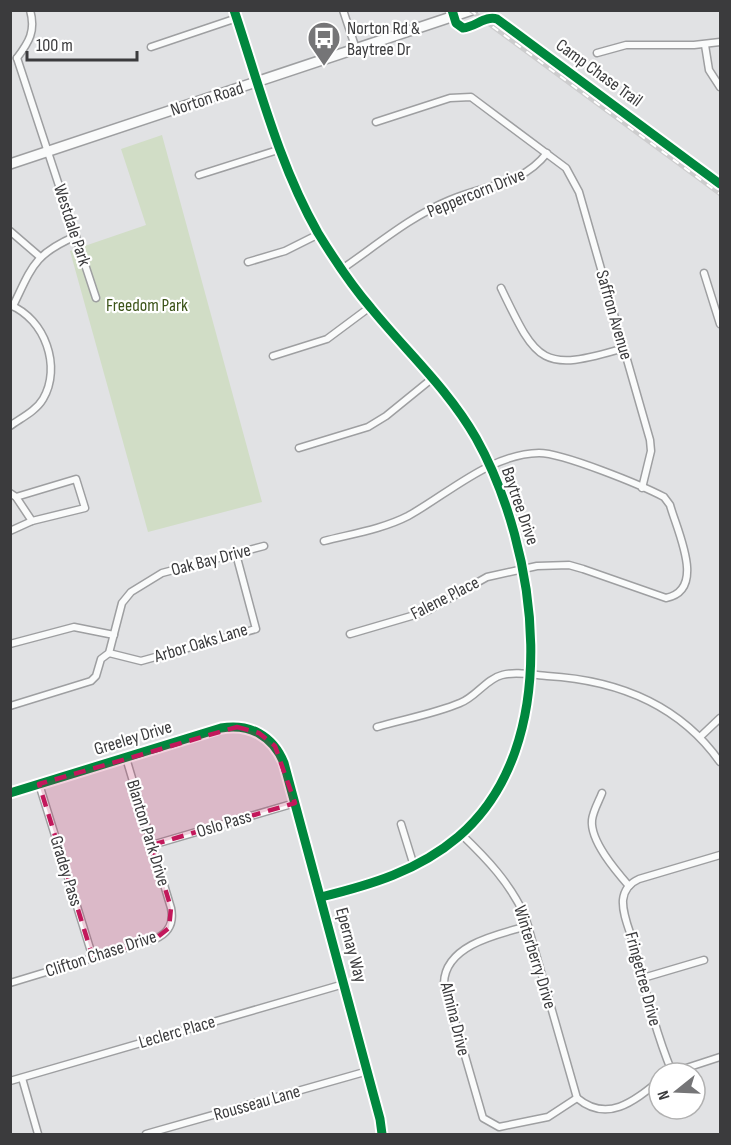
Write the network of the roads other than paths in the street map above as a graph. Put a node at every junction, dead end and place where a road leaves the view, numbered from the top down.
1 (234, 10) edge
2 (343, 10) edge
3 (472, 10) edge
4 (32, 11) edge
5 (237, 18) junction
6 (720, 42) edge
7 (705, 45) junction
8 (151, 47) dead end
9 (356, 49) junction
10 (597, 53) dead end
11 (14, 57) edge
12 (258, 82) junction
13 (720, 87) edge
14 (376, 122) dead end
15 (281, 149) junction
16 (48, 151) junction
17 (547, 153) junction
18 (10, 164) edge
19 (199, 175) dead end
20 (10, 231) edge
21 (319, 234) junction
22 (76, 236) junction
23 (39, 256) junction
24 (248, 262) dead end
25 (342, 269) junction
26 (704, 273) dead end
27 (501, 288) dead end
28 (96, 298) dead end
29 (12, 306) edge
30 (370, 307) junction
31 (720, 324) edge
32 (624, 348) junction
33 (273, 356) dead end
34 (434, 377) junction
35 (10, 426) edge
36 (299, 448) dead end
37 (490, 468) junction
38 (642, 488) junction
39 (13, 495) edge
40 (32, 521) junction
41 (10, 531) edge
42 (324, 541) dead end
43 (264, 546) dead end
44 (236, 554) junction
45 (523, 568) junction
46 (350, 634) dead end
47 (114, 635) junction
48 (10, 644) edge
49 (109, 653) junction
50 (529, 675) junction
51 (10, 706) edge
52 (720, 718) edge
53 (377, 727) dead end
54 (264, 736) joint
55 (700, 737) junction
56 (126, 758) junction
57 (720, 762) edge
58 (39, 784) junction
59 (10, 793) edge
60 (602, 793) dead end
61 (295, 803) junction
62 (401, 824) dead end
63 (461, 834) junction
64 (152, 846) junction
65 (720, 855) edge
66 (414, 866) junction
67 (629, 886) junction
68 (321, 897) junction
69 (171, 908) joint
70 (528, 926) junction
71 (93, 958) junction
72 (704, 960) dead end
73 (643, 978) junction
74 (10, 983) edge
75 (344, 984) junction
76 (667, 1061) edge
77 (368, 1071) junction
78 (22, 1078) junction
79 (10, 1081) edge
80 (647, 1091) edge
81 (576, 1098) junction
82 (38, 1134) edge
83 (146, 1134) edge
84 (382, 1134) edge

1 - 5 street, Baytree Drive
2 - 9 street
3 - 9 main road, Norton Road
4 - 11 street
5 - 8 street
5 - 12 street, Baytree Drive
6 - 7 street
7 - 10 street
7 - 13 street
9 - 12 main road, Norton Road
11 - 16 street, Westdale Park
12 - 15 street, Baytree Drive
12 - 16 main road, Norton Road
14 - 17 street, Saffron Avenue
15 - 19 street
15 - 21 street, Baytree Drive
16 - 18 main road, Norton Road
16 - 22 street, Westdale Park
17 - 25 street, Peppercorn Drive
17 - 32 street, Saffron Avenue
20 - 23 street
21 - 24 street
21 - 25 street, Baytree Drive
22 - 23 street
22 - 28 street, Westdale Park
23 - 29 street
25 - 30 street, Baytree Drive
26 - 31 street
27 - 32 street
29 - 35 street
30 - 33 street
30 - 34 street, Baytree Drive
32 - 38 street, Saffron Avenue
34 - 36 street
34 - 37 street, Baytree Drive
37 - 38 street
37 - 42 street
37 - 45 street, Baytree Drive
38 - 45 street, Falene Place
39 - 40 street
39 - 40 street
40 - 41 street
43 - 44 street, Oak Bay Drive
44 - 47 street, Oak Bay Drive
44 - 49 street, Arbor Oaks Lane
45 - 46 street, Falene Place
45 - 50 street, Baytree Drive
47 - 48 street
47 - 49 street, Oak Bay Drive
49 - 51 street, Oak Bay Drive
50 - 53 street
50 - 55 street
50 - 63 street, Baytree Drive
52 - 55 street
54 - 56 street, Greeley Drive
54 - 61 street, Epernay Way
55 - 57 street
56 - 58 street, Greeley Drive
56 - 64 street, Blanton Park Drive
58 - 59 street, Greeley Drive
58 - 71 street, Gradey Pass
60 - 67 street
61 - 64 street, Oslo Pass
61 - 68 street, Epernay Way
62 - 66 street
63 - 66 street, Baytree Drive
63 - 70 street, Winterberry Drive
64 - 69 street, Blanton Park Drive
65 - 67 street
66 - 68 street, Baytree Drive
67 - 73 street, Fringetree Drive
68 - 75 street, Epernay Way
69 - 71 street, Clifton Chase Drive
70 - 81 street, Winterberry Drive
70 - 81 street, Almina Drive
71 - 74 street, Clifton Chase Drive
72 - 73 street
73 - 76 street, Fringetree Drive
75 - 77 street, Epernay Way
75 - 78 street, Leclerc Place
77 - 83 street, Rousseau Lane
77 - 84 street, Epernay Way
78 - 79 street, Leclerc Place
78 - 82 street
80 - 81 street

